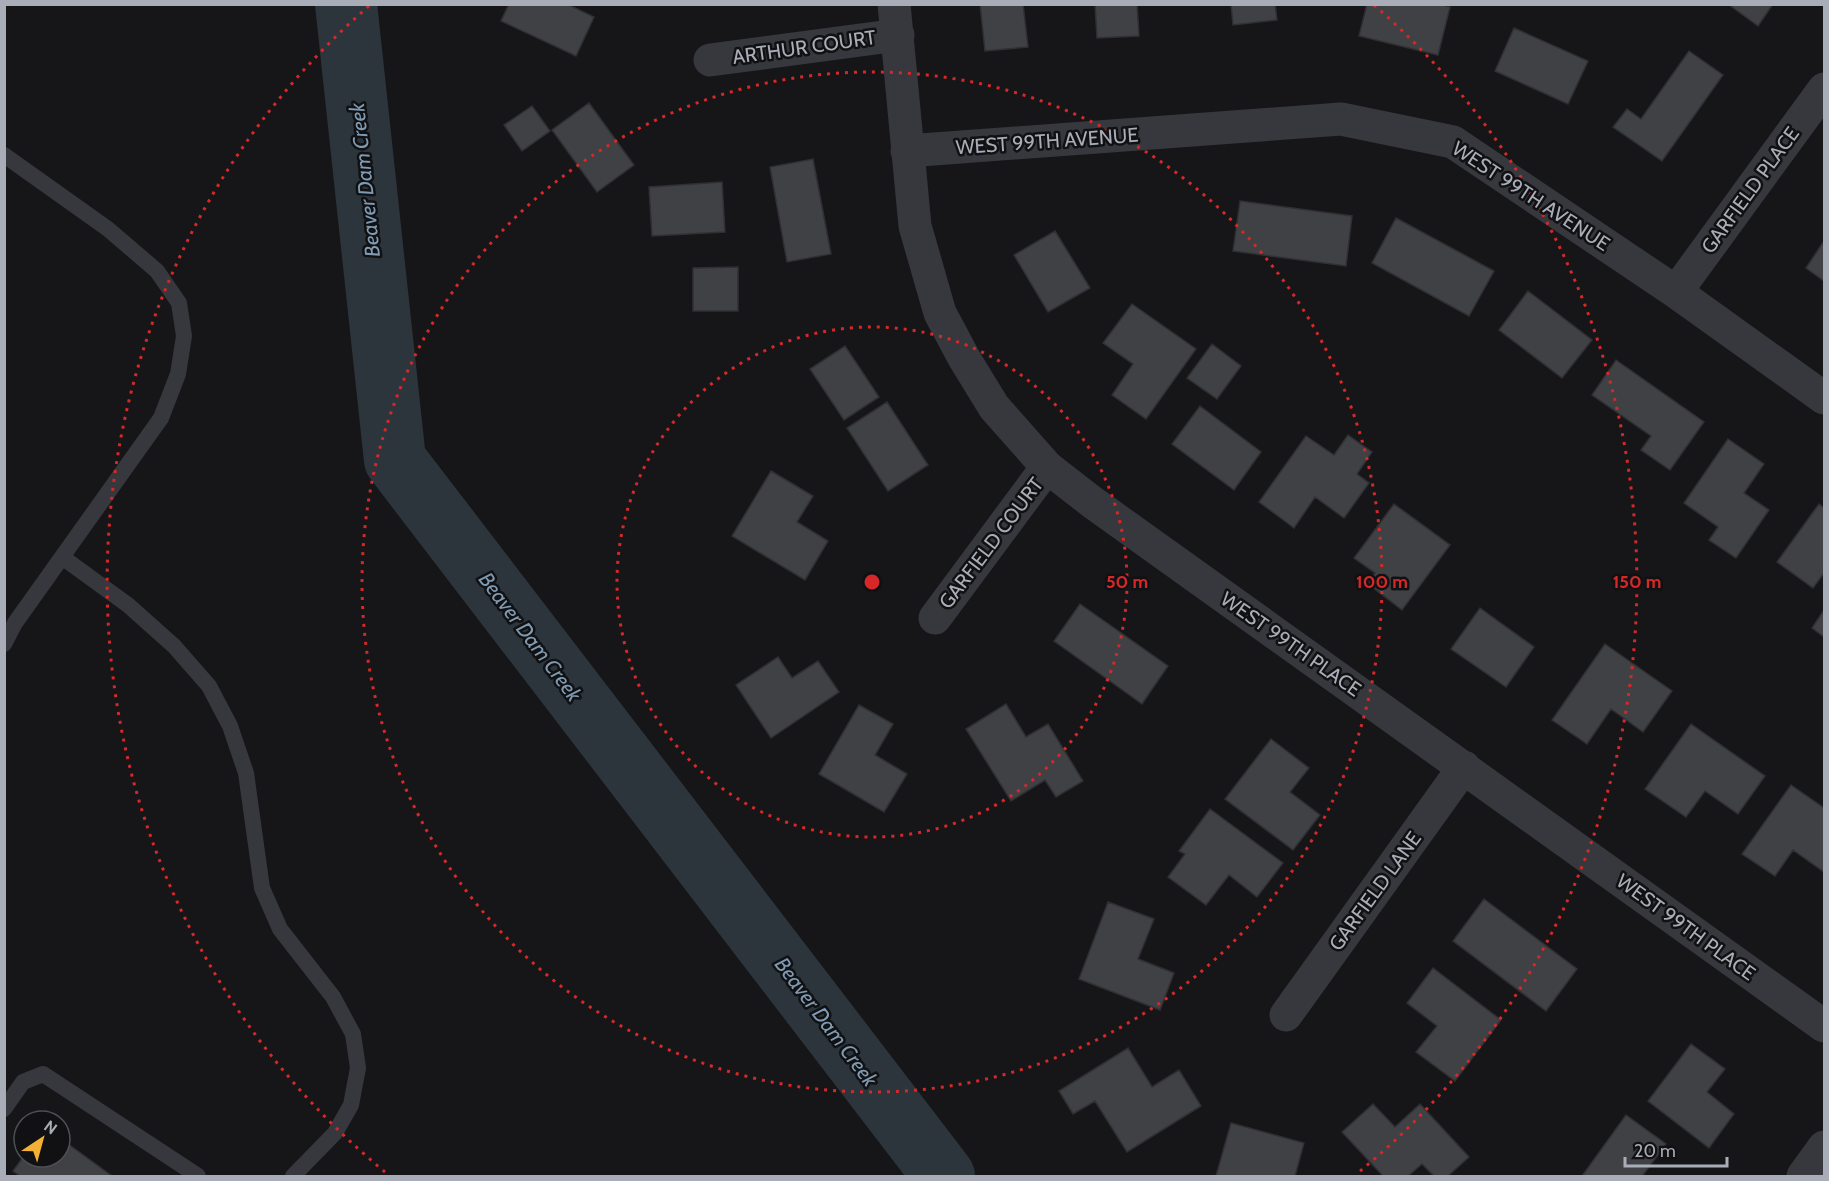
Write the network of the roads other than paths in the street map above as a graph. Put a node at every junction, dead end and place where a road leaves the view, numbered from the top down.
1 (896, 20) edge
2 (710, 60) dead end
3 (1824, 89) edge
4 (908, 151) junction
5 (4, 155) edge
6 (1676, 292) junction
7 (1824, 398) edge
8 (1047, 467) junction
9 (62, 557) junction
10 (935, 618) dead end
11 (4, 644) edge
12 (1464, 767) junction
13 (1286, 1016) dead end
14 (1824, 1026) edge
15 (4, 1108) edge
16 (1824, 1147) edge
17 (198, 1176) edge
18 (294, 1176) edge
19 (1803, 1176) edge

1 - 2 street, ARTHUR COURT
1 - 4 street, WEST 99TH PLACE
3 - 6 street, GARFIELD PLACE
4 - 6 street, WEST 99TH AVENUE
4 - 8 street, WEST 99TH PLACE
5 - 9 lane
6 - 7 street, WEST 99TH AVENUE
8 - 10 street, GARFIELD COURT
8 - 12 street, WEST 99TH PLACE
9 - 11 lane
9 - 18 lane
12 - 13 street, GARFIELD LANE
12 - 14 street, WEST 99TH PLACE
15 - 17 lane
16 - 19 street

